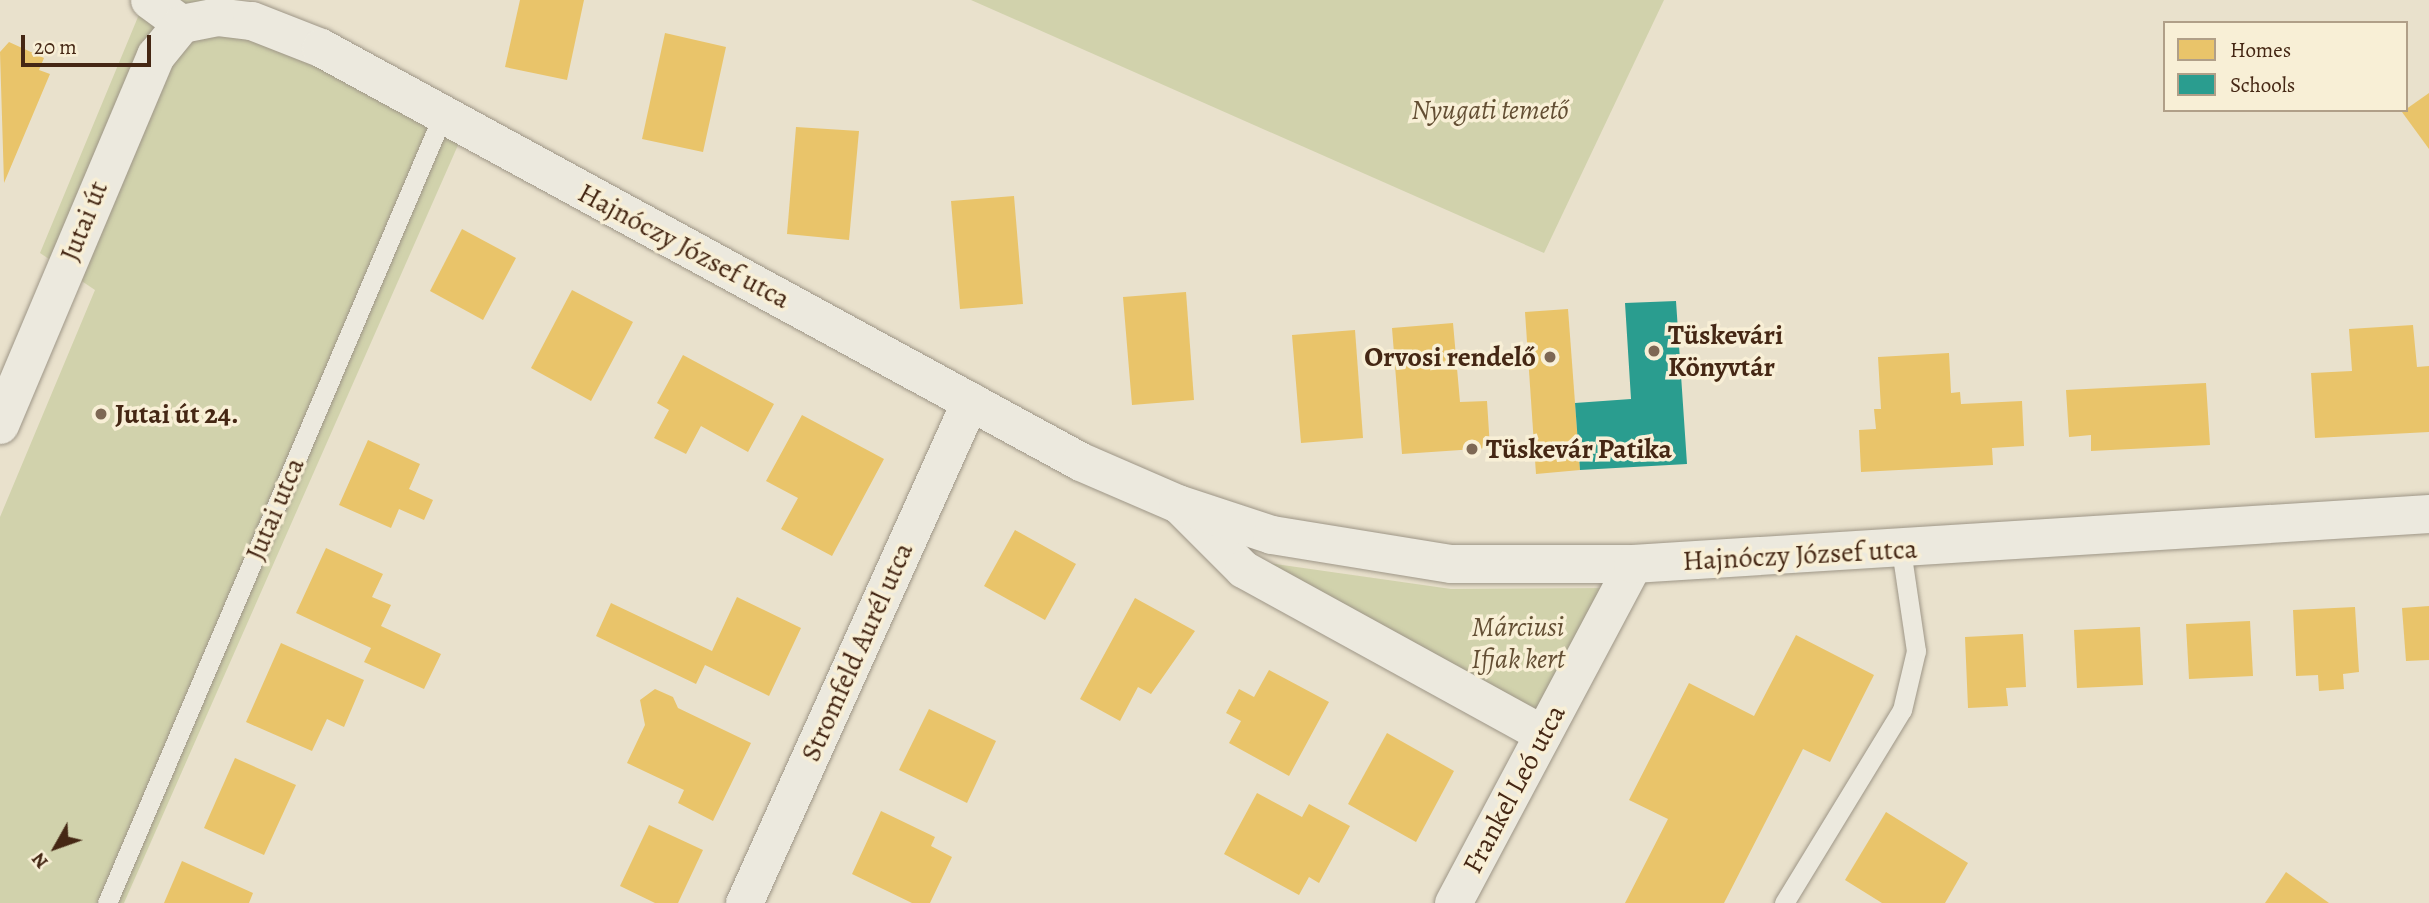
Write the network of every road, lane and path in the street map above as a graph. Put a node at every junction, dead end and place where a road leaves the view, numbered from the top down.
1 (149, 0) edge
2 (182, 24) junction
3 (443, 115) junction
4 (970, 401) junction
5 (0, 425) edge
6 (1178, 504) junction
7 (2429, 514) edge
8 (1900, 550) junction
9 (1633, 564) junction
10 (1543, 734) junction
11 (107, 903) edge
12 (744, 903) edge
13 (1453, 903) edge
14 (1784, 903) edge

1 - 2 street
2 - 3 main road, Hajnóczy József utca
2 - 5 main road, Jutai út
3 - 4 main road, Hajnóczy József utca
3 - 11 lane, Jutai utca
4 - 6 main road, Hajnóczy József utca
4 - 12 street, Stromfeld Aurél utca
6 - 9 main road, Hajnóczy József utca
6 - 10 street, Hajnóczy József utca
7 - 8 main road, Hajnóczy József utca
8 - 9 main road, Hajnóczy József utca
8 - 14 lane
9 - 10 street, Frankel Leó utca
10 - 13 street, Frankel Leó utca

